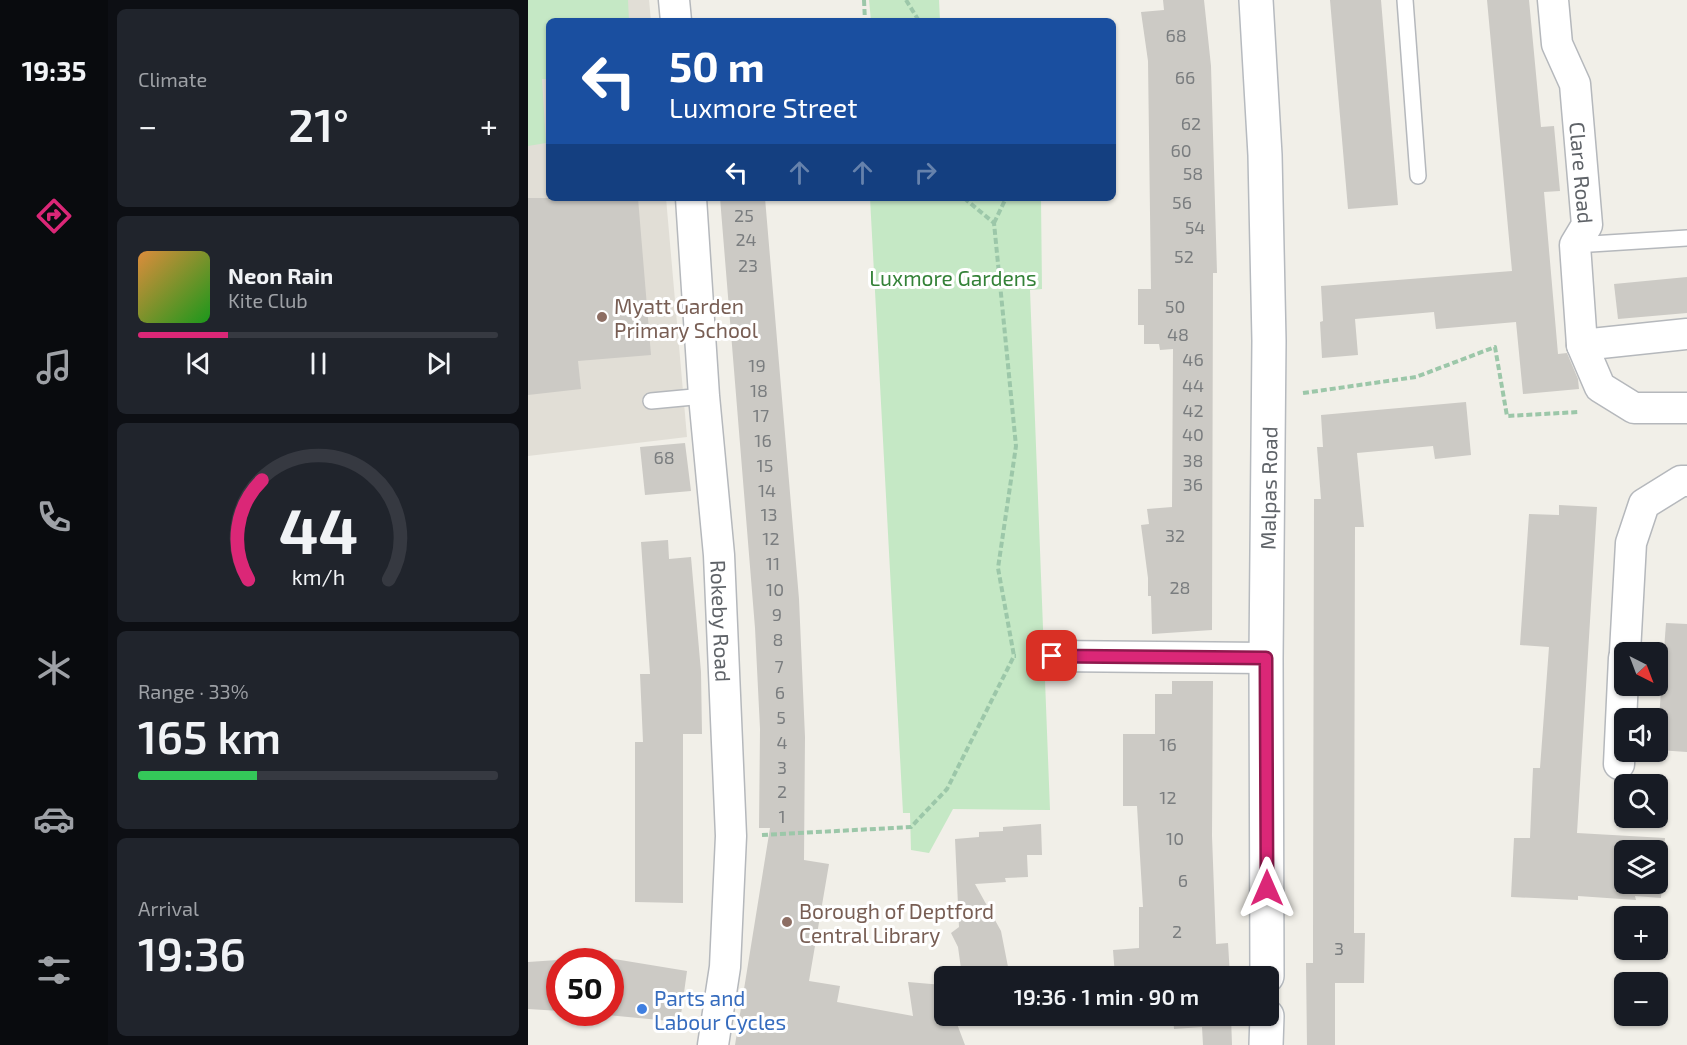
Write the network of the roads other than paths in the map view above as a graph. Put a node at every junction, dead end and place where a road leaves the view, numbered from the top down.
1 (674, 0) edge
2 (1256, 0) edge
3 (1405, 0) edge
4 (1554, 0) edge
5 (676, 18) edge
6 (1418, 176) dead end
7 (691, 201) edge
8 (1687, 238) edge
9 (1575, 245) junction
10 (1687, 334) edge
11 (1582, 345) junction
12 (704, 396) junction
13 (651, 401) dead end
14 (1687, 408) edge
15 (1687, 481) edge
16 (1626, 642) edge
17 (1052, 656) road end
18 (1266, 658) junction
19 (1622, 696) edge
20 (1619, 764) dead end
21 (1267, 966) edge
22 (1267, 1026) edge
23 (713, 1045) edge
24 (1266, 1045) edge

1 - 5 street
2 - 18 main road, Malpas Road
3 - 6 lane
4 - 9 street, Clare Road
7 - 12 street, Rokeby Road
8 - 9 lane
9 - 11 street, Clare Road
10 - 11 street
11 - 14 street, Clare Road
12 - 13 lane
12 - 23 street, Rokeby Road
15 - 16 street
17 - 18 street
18 - 21 main road, Malpas Road
19 - 20 street
22 - 24 main road

